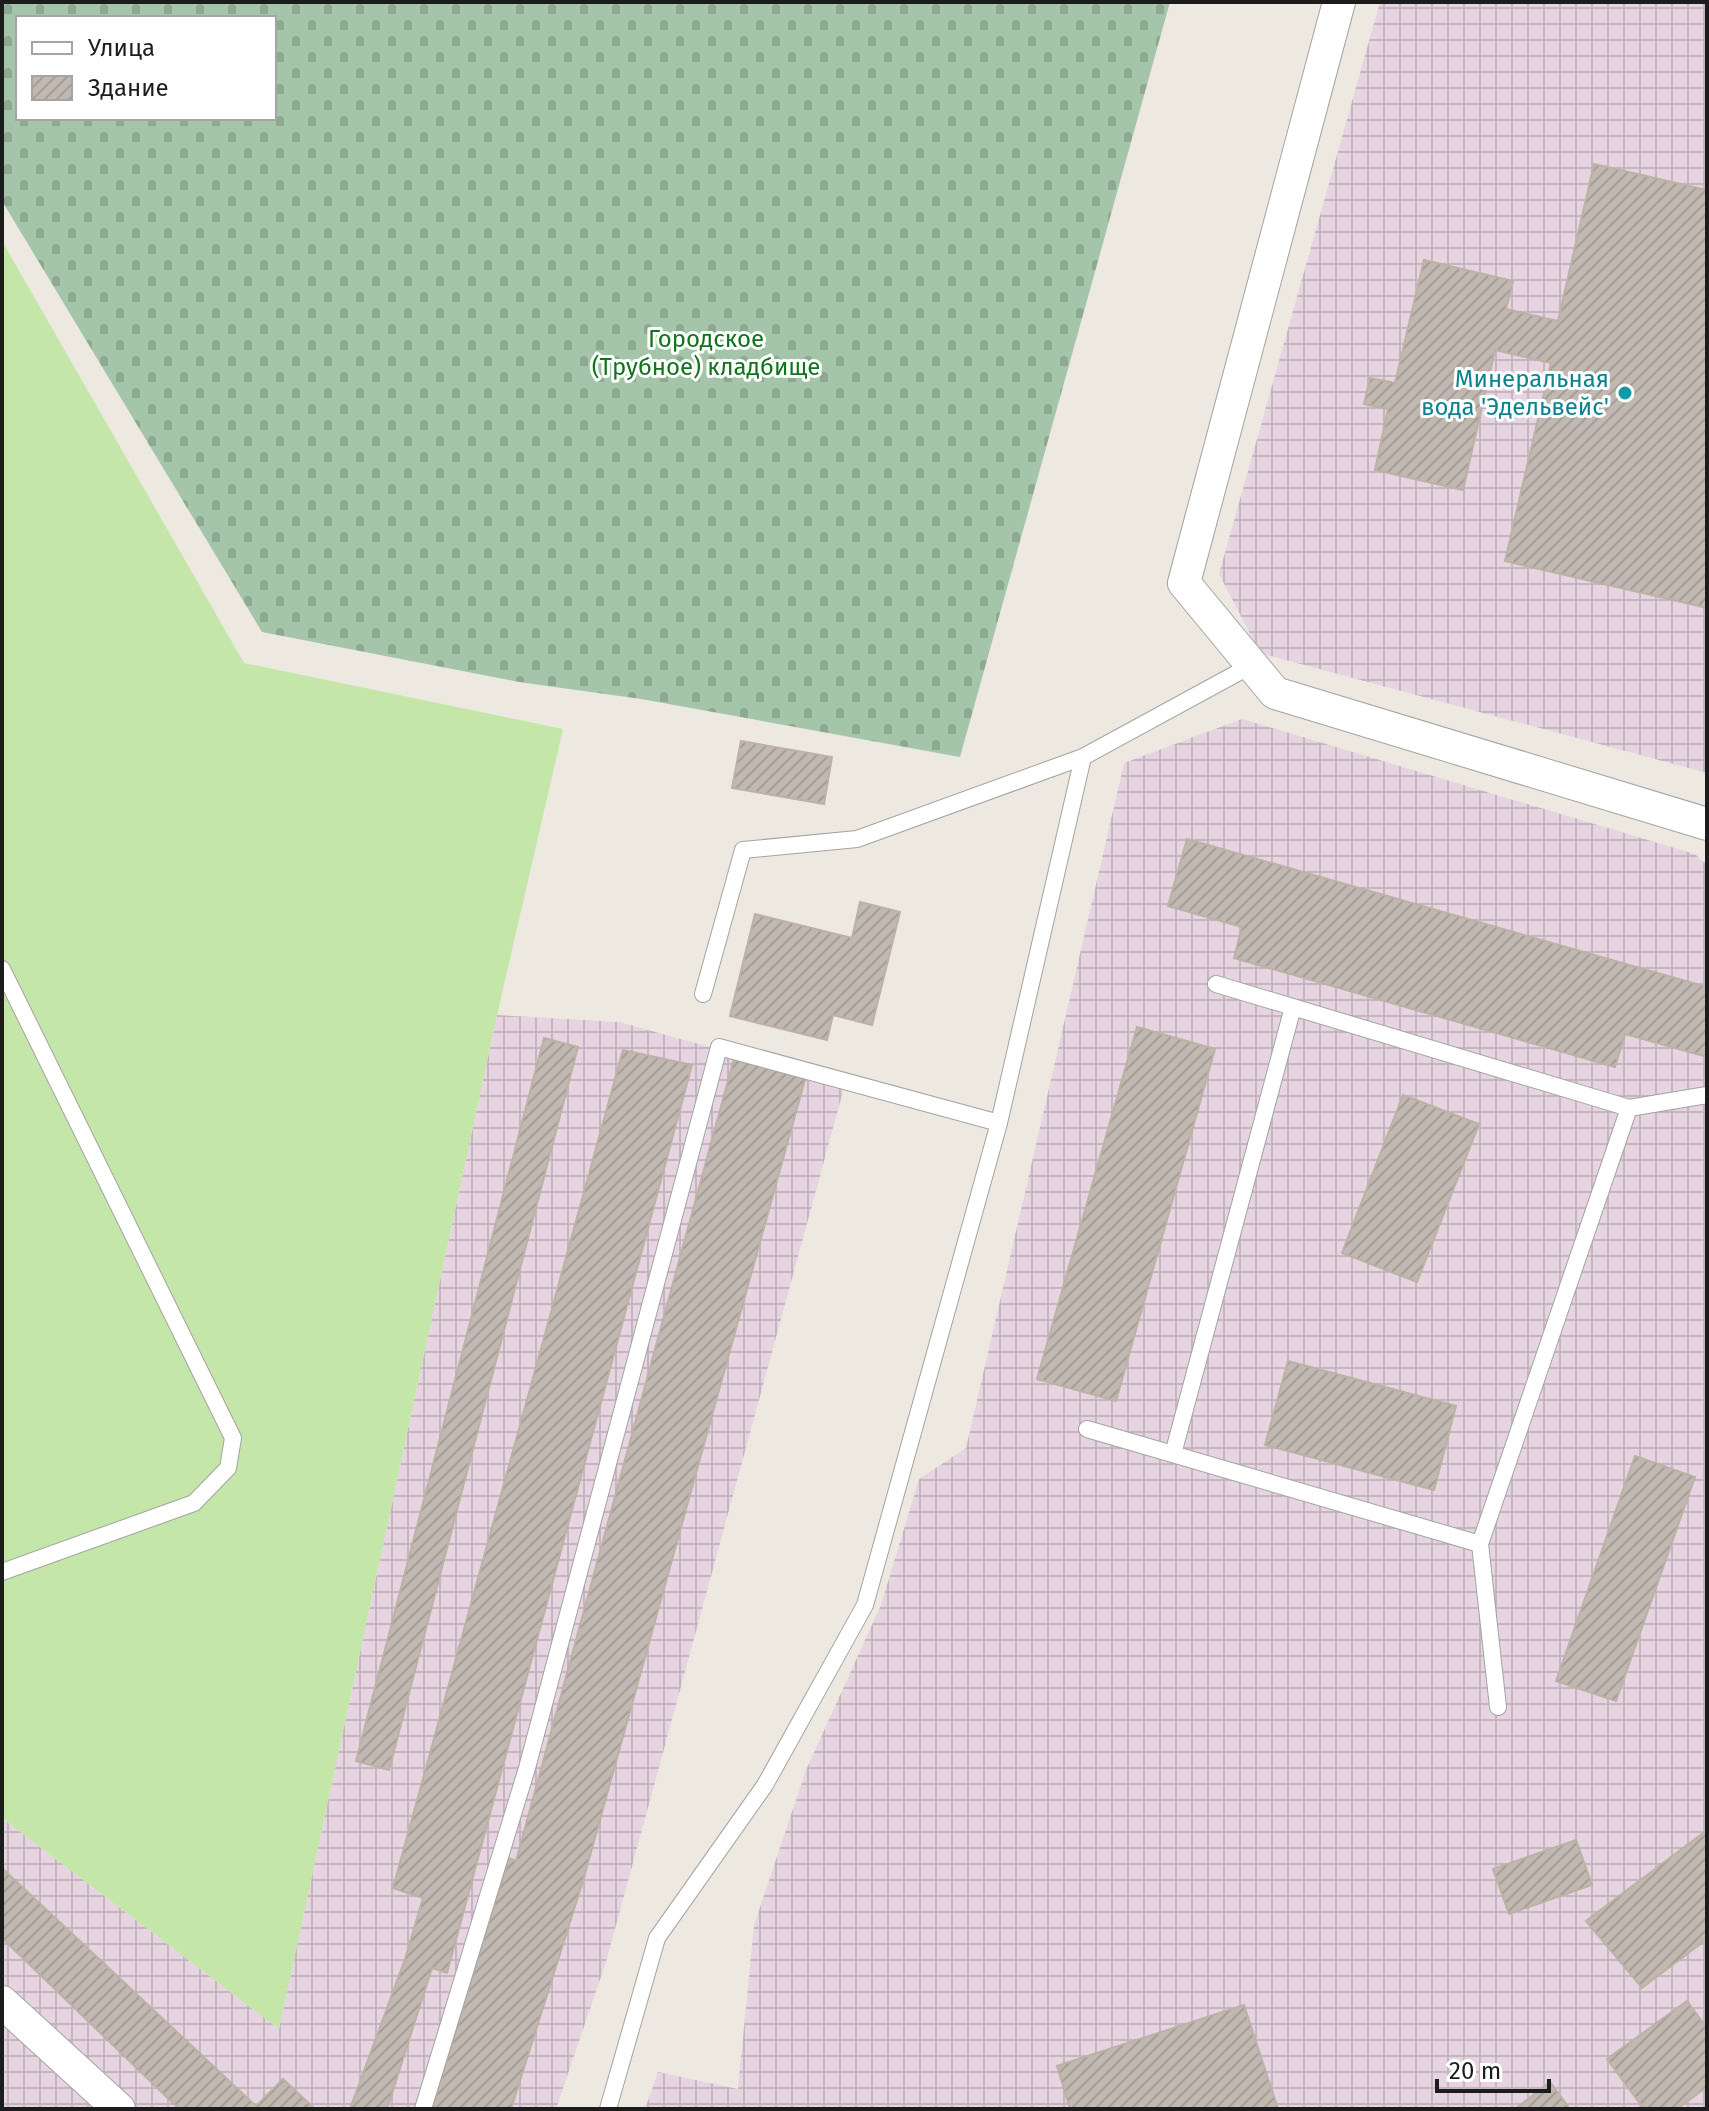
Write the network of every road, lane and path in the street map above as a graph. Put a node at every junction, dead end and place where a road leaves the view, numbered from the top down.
1 (1339, 2) edge
2 (1252, 665) junction
3 (1083, 757) junction
4 (1707, 824) edge
5 (2, 969) edge
6 (1216, 984) dead end
7 (703, 994) dead end
8 (1293, 1007) junction
9 (1707, 1095) edge
10 (1629, 1108) junction
11 (999, 1123) junction
12 (1087, 1429) dead end
13 (1173, 1454) junction
14 (1480, 1544) junction
15 (2, 1572) edge
16 (1498, 1707) dead end
17 (2, 2002) edge
18 (119, 2109) edge
19 (423, 2109) edge
20 (608, 2109) edge

1 - 2 street
2 - 3 lane
2 - 4 street
3 - 7 lane
3 - 11 lane
5 - 15 lane
6 - 8 lane
8 - 10 lane
8 - 13 lane
9 - 10 lane
10 - 14 lane
11 - 19 lane
11 - 20 lane
12 - 13 lane
13 - 14 lane
14 - 16 lane
17 - 18 street

